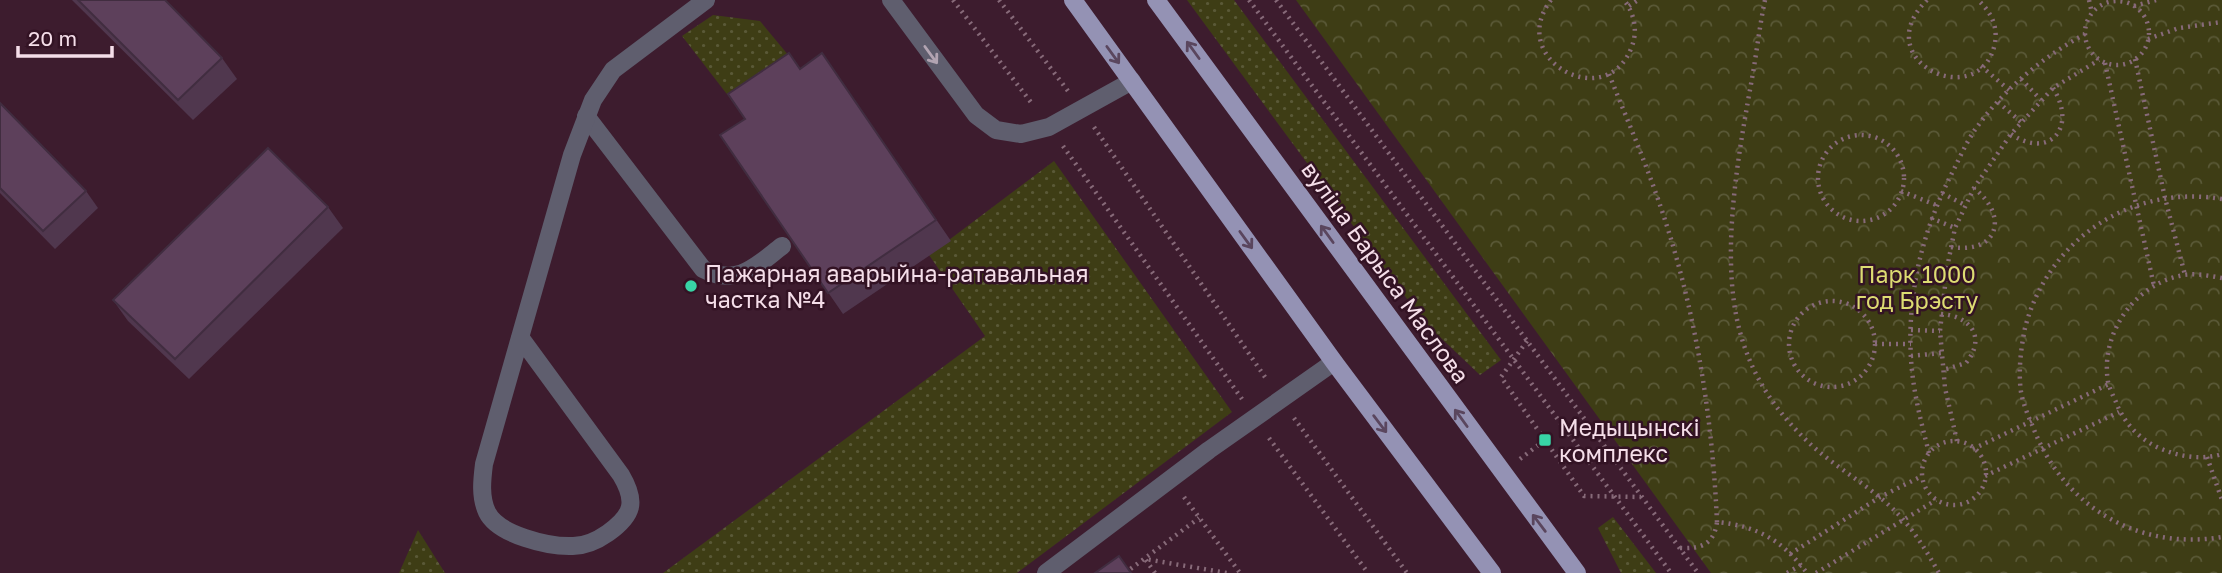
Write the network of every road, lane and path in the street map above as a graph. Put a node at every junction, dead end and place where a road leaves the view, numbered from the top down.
1 (706, 0) edge
2 (891, 0) edge
3 (953, 0) edge
4 (999, 0) edge
5 (1073, 0) edge
6 (1156, 0) edge
7 (1250, 0) edge
8 (1276, 0) edge
9 (1551, 0) edge
10 (1624, 0) edge
11 (1638, 0) edge
12 (1765, 0) edge
13 (1927, 0) edge
14 (1978, 0) edge
15 (2088, 0) edge
16 (2157, 0) edge
17 (2126, 1) edge
18 (1629, 6) junction
19 (2134, 6) junction
20 (2092, 13) junction
21 (2222, 22) edge
22 (2085, 34) junction
23 (2148, 39) junction
24 (2135, 60) junction
25 (2102, 62) junction
26 (1981, 66) junction
27 (1609, 74) junction
28 (2021, 79) junction
29 (1132, 81) junction
30 (2053, 88) junction
31 (2009, 90) junction
32 (2041, 100) junction
33 (1998, 102) junction
34 (1082, 109) junction
35 (586, 116) junction
36 (2021, 122) junction
37 (1049, 127) junction
38 (2011, 134) junction
39 (1974, 188) junction
40 (1901, 191) junction
41 (1941, 193) junction
42 (2165, 198) junction
43 (2222, 199) edge
44 (1936, 205) junction
45 (1965, 205) junction
46 (2135, 205) junction
47 (1931, 218) junction
48 (1955, 228) junction
49 (782, 246) edge
50 (1951, 247) junction
51 (2185, 275) junction
52 (2222, 278) edge
53 (2154, 286) junction
54 (1941, 314) junction
55 (1911, 330) junction
56 (1940, 331) junction
57 (520, 337) junction
58 (1527, 341) junction
59 (1875, 344) junction
60 (1911, 344) junction
61 (1941, 353) junction
62 (1911, 356) junction
63 (1514, 359) junction
64 (1334, 362) junction
65 (1943, 370) junction
66 (2109, 384) junction
67 (1280, 398) junction
68 (2119, 412) junction
69 (1254, 417) junction
70 (2030, 421) junction
71 (1957, 441) junction
72 (1973, 449) junction
73 (2041, 449) junction
74 (1929, 453) junction
75 (2222, 454) edge
76 (2207, 457) junction
77 (1922, 475) junction
78 (1985, 476) junction
79 (1171, 479) junction
80 (1616, 496) junction
81 (1641, 497) junction
82 (1880, 497) junction
83 (1936, 500) junction
84 (2222, 500) edge
85 (1199, 518) junction
86 (1903, 519) junction
87 (1717, 522) junction
88 (2222, 537) edge
89 (1679, 548) junction
90 (1790, 554) junction
91 (1145, 559) junction
92 (1801, 565) junction
93 (1046, 573) edge
94 (1125, 573) edge
95 (1155, 573) edge
96 (1227, 573) edge
97 (1240, 573) edge
98 (1367, 573) edge
99 (1407, 573) edge
100 (1492, 573) edge
101 (1577, 573) edge
102 (1671, 573) edge
103 (1698, 573) edge
104 (1787, 573) edge
105 (1807, 573) edge
106 (1816, 573) edge
107 (1939, 573) edge

1 - 35 lane
2 -> 37 lane
3 - 37 path
4 - 34 path
5 -> 29 main road
101 -> 6 main road, вуліца Барыса Маслова
7 - 63 path
8 - 58 path
9 - 27 path
10 - 18 path
11 - 18 path
12 - 82 path
13 - 26 path
14 - 26 path
15 - 20 path
16 - 19 path
17 - 19 path
17 - 20 path
18 - 27 path
19 - 23 path
20 - 22 path
21 - 23 path
22 - 25 path
22 - 28 path
23 - 24 path
24 - 25 path
24 - 42 path
25 - 30 path
25 - 46 path
26 - 31 path
27 - 87 path
28 - 31 path
28 - 32 path
29 - 34 lane
29 -> 64 main road
30 - 32 path
30 - 38 path
31 - 33 path
32 - 36 path
33 - 36 path
33 - 41 path
34 - 37 lane
34 - 67 path
35 - 49 lane
35 - 57 lane
36 - 38 path
37 - 69 path
38 - 39 path
39 - 45 path
39 - 50 path
40 - 40 path
40 - 44 path
41 - 44 path
41 - 45 path
42 - 43 path
42 - 46 path
42 - 51 path
44 - 47 path
45 - 48 path
46 - 53 path
46 - 70 path
47 - 48 path
47 - 55 path
48 - 50 path
50 - 54 path
51 - 52 path
51 - 53 path
53 - 66 path
54 - 56 path
54 - 65 path
55 - 56 path
55 - 60 path
56 - 61 path
57 - 57 lane
58 - 63 path
58 - 81 path
59 - 59 path
59 - 60 path
60 - 62 path
61 - 62 path
61 - 65 path
62 - 74 path
63 - 80 path
63 - 80 path
64 - 67 lane
64 -> 100 main road
65 - 71 path
66 - 68 path
66 - 70 path
67 - 69 lane
67 - 99 path
68 - 73 path
68 - 76 path
69 - 79 lane
69 - 98 path
70 - 72 path
70 - 73 path
71 - 72 path
71 - 74 path
72 - 78 path
73 - 78 path
73 - 88 path
74 - 77 path
75 - 76 path
76 - 84 path
77 - 82 path
77 - 83 path
78 - 83 path
79 - 85 path
79 - 93 lane
80 - 81 path
80 - 102 path
81 - 89 path
82 - 86 path
82 - 90 path
83 - 86 path
85 - 91 path
85 - 97 path
86 - 106 path
86 - 107 path
87 - 89 path
87 - 90 path
89 - 103 path
90 - 92 path
91 - 94 path
91 - 95 path
91 - 96 path
92 - 104 path
92 - 105 path

